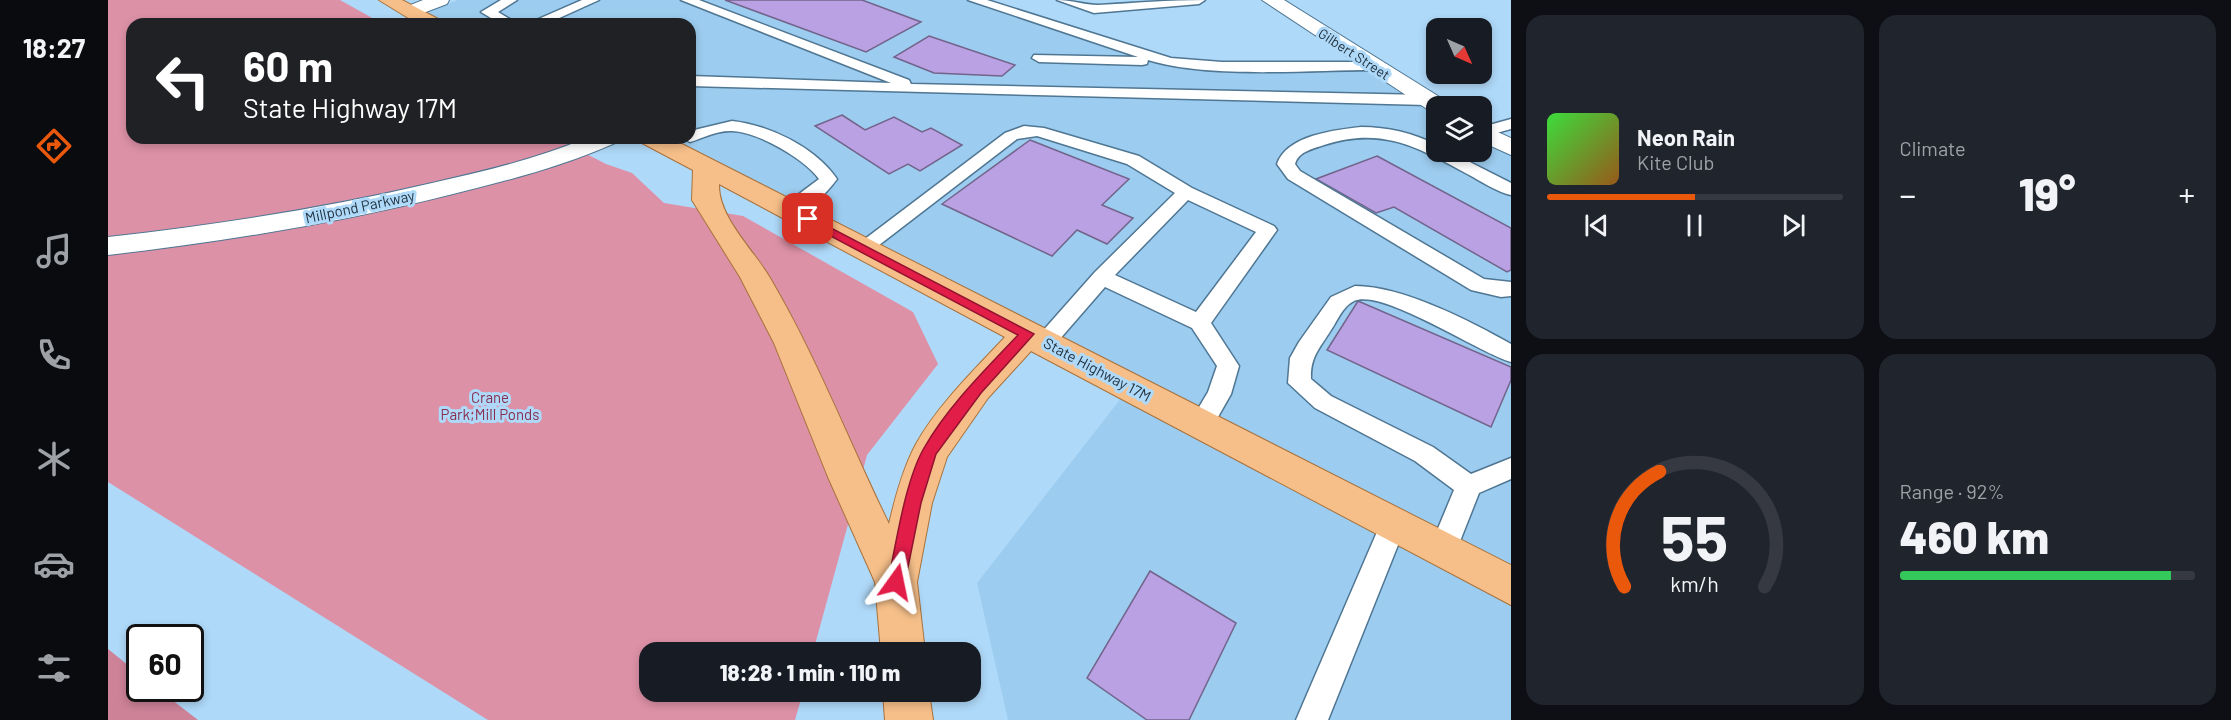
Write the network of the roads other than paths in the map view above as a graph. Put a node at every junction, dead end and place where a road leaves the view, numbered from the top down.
1 (387, 0) edge
2 (440, 0) edge
3 (511, 0) edge
4 (593, 0) edge
5 (687, 0) edge
6 (974, 0) edge
7 (1063, 0) edge
8 (1199, 0) edge
9 (1271, 0) edge
10 (410, 12) junction
11 (422, 18) edge
12 (500, 18) edge
13 (549, 18) edge
14 (1039, 58) dead end
15 (1170, 62) junction
16 (1374, 66) junction
17 (696, 81) edge
18 (922, 90) junction
19 (1426, 99) edge
20 (1426, 103) edge
21 (1511, 124) edge
22 (1492, 129) edge
23 (696, 134) edge
24 (1492, 137) edge
25 (590, 144) edge
26 (679, 144) edge
27 (1426, 146) edge
28 (1511, 148) edge
29 (1459, 162) edge
30 (706, 166) junction
31 (1511, 190) edge
32 (1186, 192) junction
33 (789, 210) junction
34 (108, 246) edge
35 (864, 248) junction
36 (1102, 277) junction
37 (1511, 289) edge
38 (1200, 323) junction
39 (1036, 338) junction
40 (1511, 354) edge
41 (1201, 424) junction
42 (1511, 468) edge
43 (1469, 486) junction
44 (1393, 525) junction
45 (1443, 550) junction
46 (896, 582) junction
47 (1511, 586) edge
48 (902, 642) edge
49 (907, 702) edge
50 (909, 720) edge
51 (1312, 720) edge

1 - 10 main road
2 - 10 street
3 - 12 lane
4 - 13 lane
5 - 18 lane
6 - 15 lane
7 - 8 lane
9 - 16 street, Gilbert Street
10 - 11 main road
14 - 15 lane
15 - 16 lane
16 - 19 street, Gilbert Street
17 - 18 lane
18 - 20 lane
21 - 22 lane
23 - 33 lane
24 - 28 street
25 - 34 street, Millpond Parkway
26 - 30 main road, State Highway 17M
27 - 37 lane
29 - 31 lane
30 - 33 main road, State Highway 17M
30 - 46 main road
32 - 35 lane
32 - 36 lane
32 - 38 lane
33 - 35 main road, State Highway 17M
35 - 39 main road, State Highway 17M
36 - 38 lane
36 - 39 lane
38 - 41 lane
39 - 41 main road, State Highway 17M
39 - 46 main road
40 - 43 lane
41 - 44 main road, State Highway 17M
42 - 43 lane
43 - 45 lane
44 - 45 main road, State Highway 17M
44 - 51 lane
45 - 47 main road, State Highway 17M
46 - 48 main road
49 - 50 main road

